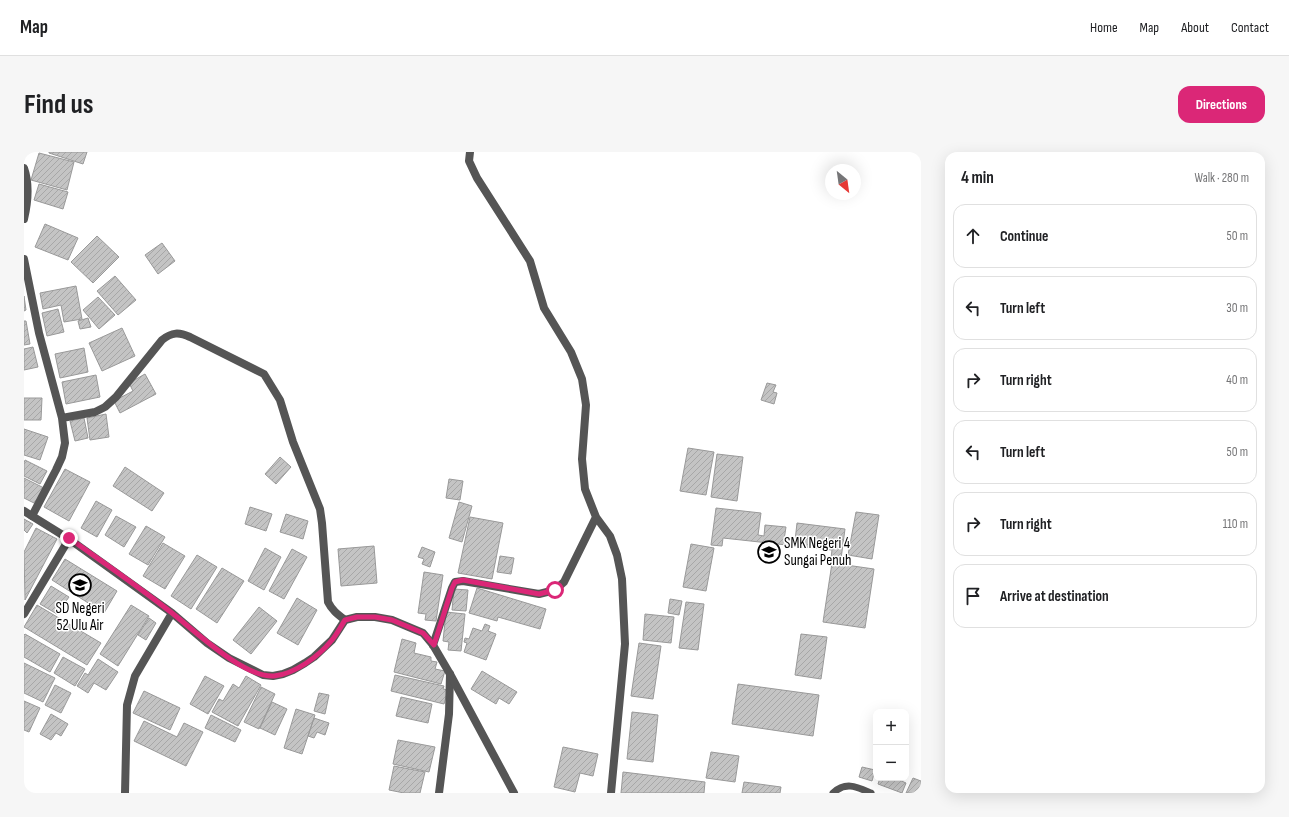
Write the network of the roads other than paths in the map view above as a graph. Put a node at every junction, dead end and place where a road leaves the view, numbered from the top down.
1 (470, 152) edge
2 (24, 168) edge
3 (24, 219) edge
4 (24, 259) edge
5 (62, 418) junction
6 (24, 511) edge
7 (32, 516) junction
8 (596, 517) junction
9 (69, 538) junction
10 (172, 613) junction
11 (24, 614) edge
12 (345, 620) junction
13 (434, 645) junction
14 (450, 674) junction
15 (125, 793) edge
16 (439, 793) edge
17 (514, 793) edge
18 (612, 793) edge
19 (833, 793) edge
20 (871, 793) edge

1 - 8 street
2 - 3 street
4 - 5 street
5 - 7 street
5 - 12 street
6 - 7 street
7 - 9 street
8 - 13 street
8 - 18 street
9 - 10 street
9 - 11 street
10 - 12 street
10 - 15 street
12 - 13 street
13 - 14 street
14 - 16 street
14 - 17 street
19 - 20 lane

